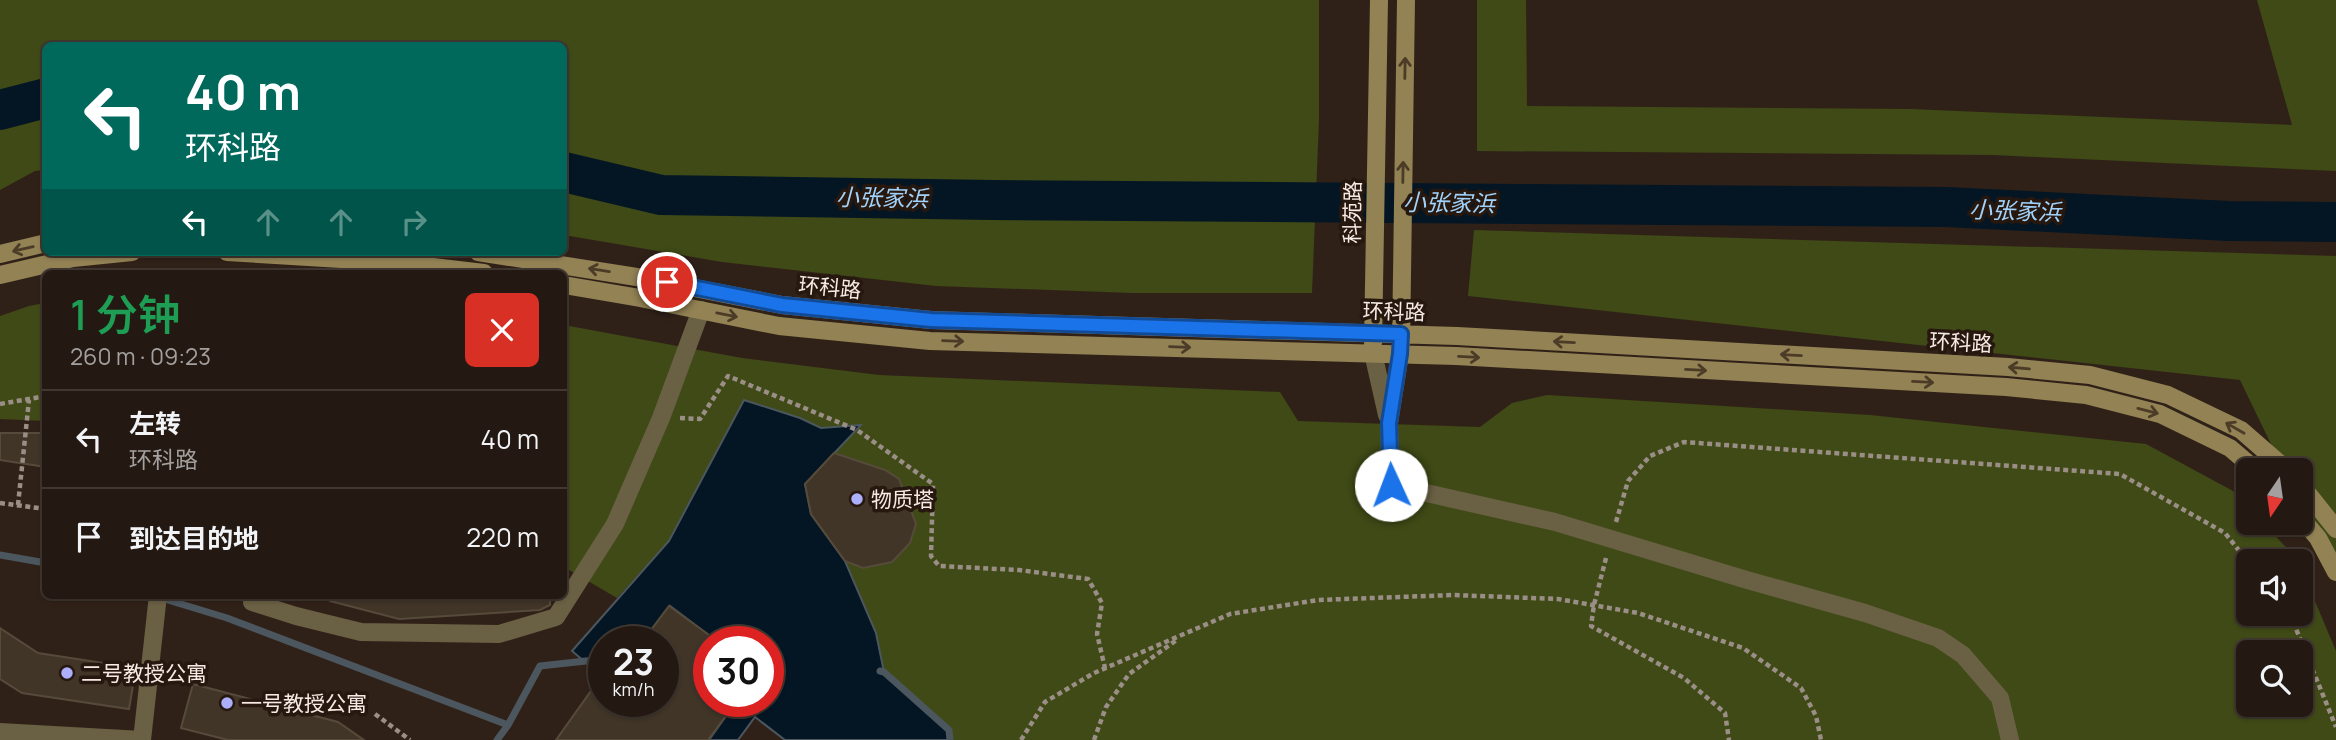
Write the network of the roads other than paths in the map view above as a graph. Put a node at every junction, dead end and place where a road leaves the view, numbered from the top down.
1 (1379, 0) edge
2 (1406, 0) edge
3 (42, 244) edge
4 (0, 254) edge
5 (93, 256) edge
6 (293, 256) edge
7 (503, 256) edge
8 (459, 270) edge
9 (0, 275) edge
10 (567, 286) edge
11 (701, 310) junction
12 (1373, 333) junction
13 (1401, 334) junction
14 (1373, 353) junction
15 (1400, 354) junction
16 (1389, 423) junction
17 (2242, 458) edge
18 (2273, 458) edge
19 (2314, 501) edge
20 (2336, 529) edge
21 (2314, 533) edge
22 (2336, 572) edge
23 (252, 602) dead end
24 (157, 603) edge
25 (0, 732) edge
26 (142, 740) edge
27 (2010, 740) edge

1 - 12 street, 科苑路
13 -> 2 street
3 -> 4 street
5 - 9 street
6 - 8 street
12 -> 7 street, 环科路
10 - 11 street, 环科路
11 -> 14 street, 环科路
11 - 23 street
12 - 13 street, 环科路
12 - 14 street, 科苑路
13 - 15 street
18 -> 13 street, 环科路
14 - 15 street, 环科路
14 - 16 street, 科苑路
15 - 16 street
15 -> 17 street, 环科路
16 - 27 street
19 - 20 street
21 - 22 street
24 - 26 street
25 - 26 street

